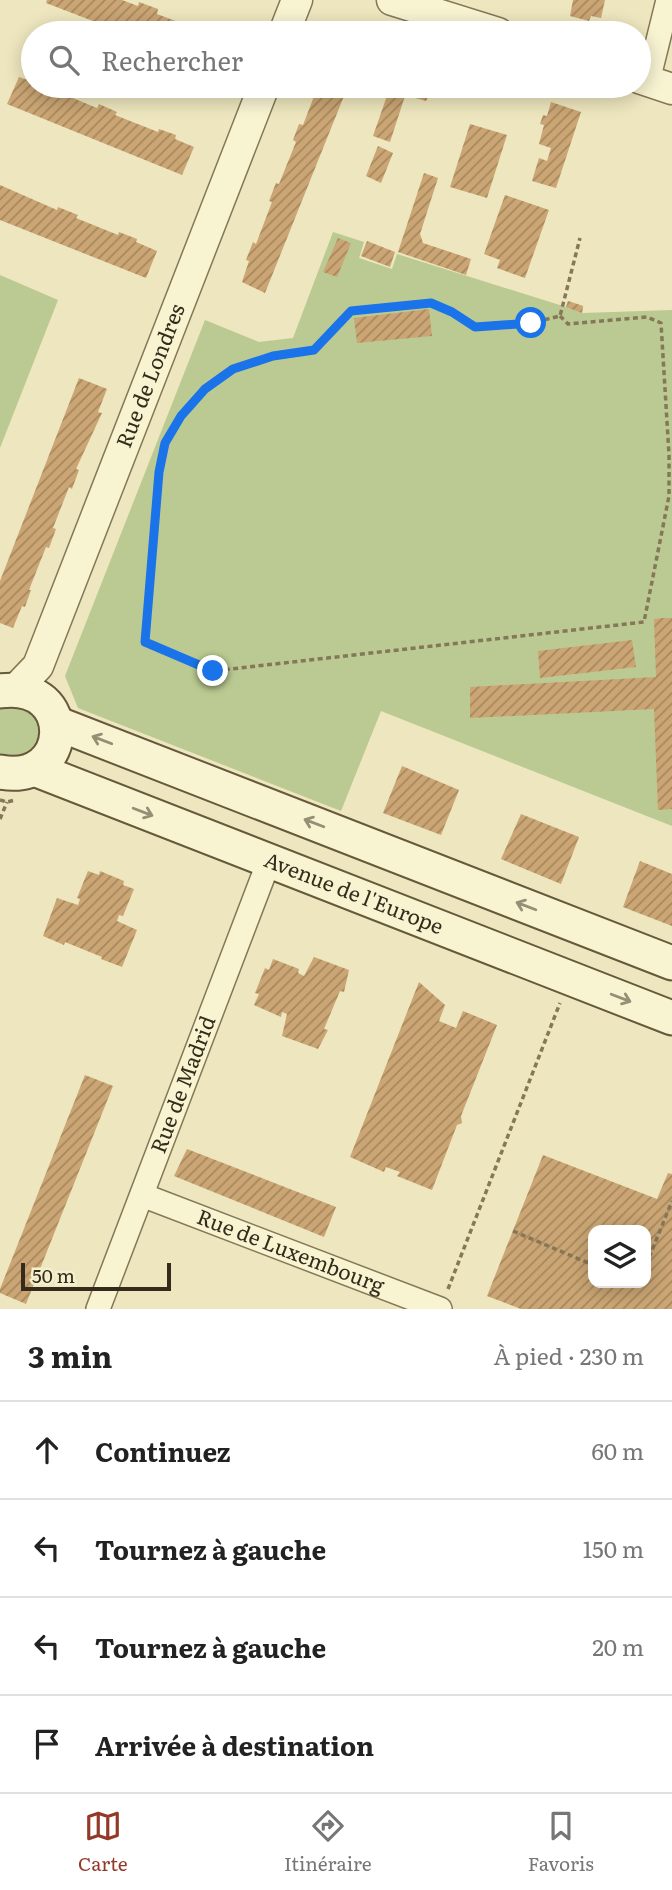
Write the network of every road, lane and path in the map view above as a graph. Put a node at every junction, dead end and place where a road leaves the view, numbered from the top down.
1 (297, 0) edge
2 (392, 0) edge
3 (668, 0) edge
4 (289, 21) edge
5 (459, 21) edge
6 (653, 83) edge
7 (259, 98) edge
8 (580, 238) dead end
9 (560, 316) junction
10 (30, 693) edge
11 (34, 769) junction
12 (3, 787) edge
13 (0, 819) edge
14 (269, 862) junction
15 (672, 963) edge
16 (570, 978) junction
17 (672, 1018) edge
18 (142, 1195) junction
19 (672, 1201) edge
20 (513, 1231) dead end
21 (651, 1253) edge
22 (588, 1263) edge
23 (442, 1303) edge
24 (98, 1309) edge

1 - 4 street
2 - 5 street
3 - 6 street
7 - 10 street, Rue de Londres
8 - 9 path
9 - 9 path
10 - 11 main road
15 -> 10 main road
11 - 12 main road
11 -> 14 main road, Avenue de l'Europe
12 - 13 path
14 - 16 main road, Avenue de l'Europe
14 - 18 street, Rue de Madrid
16 -> 17 main road, Avenue de l'Europe
16 - 23 path
18 - 23 street, Rue de Luxembourg
18 - 24 street, Rue de Madrid
19 - 21 path
20 - 22 path

